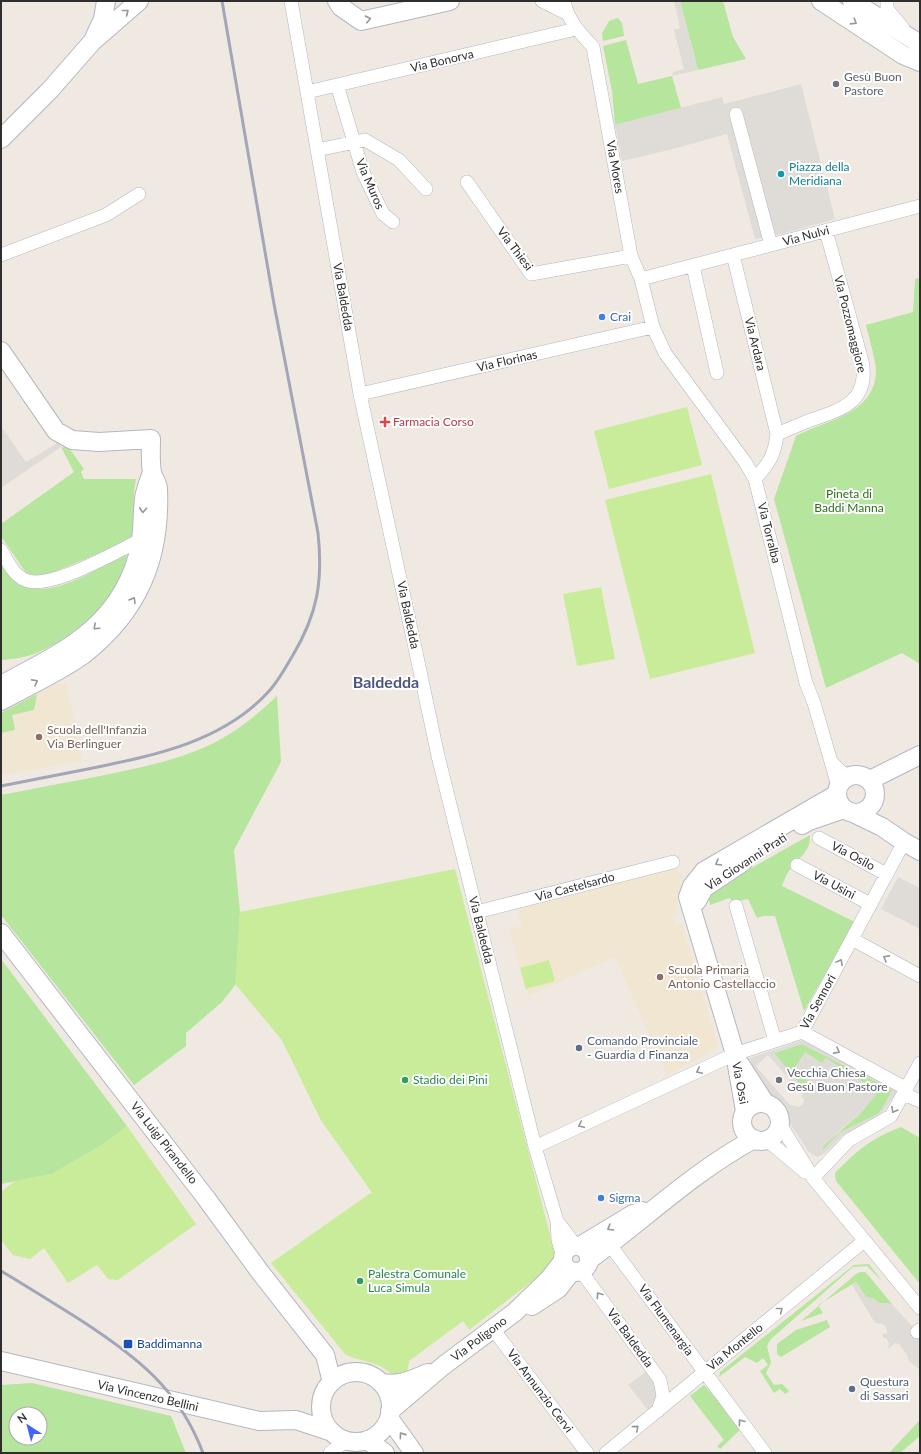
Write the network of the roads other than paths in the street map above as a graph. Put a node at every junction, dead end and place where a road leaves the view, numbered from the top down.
1 (106, 1) edge
2 (139, 1) edge
3 (291, 1) edge
4 (337, 1) edge
5 (450, 1) edge
6 (542, 1) edge
7 (821, 1) edge
8 (852, 1) edge
9 (887, 1) edge
10 (565, 7) edge
11 (576, 29) junction
12 (92, 42) junction
13 (919, 44) edge
14 (920, 62) edge
15 (337, 85) junction
16 (307, 92) junction
17 (736, 114) dead end
18 (1, 139) edge
19 (354, 142) junction
20 (317, 150) junction
21 (467, 182) dead end
22 (426, 189) dead end
23 (139, 194) dead end
24 (920, 206) edge
25 (393, 222) dead end
26 (826, 231) junction
27 (771, 245) junction
28 (1, 255) edge
29 (733, 255) junction
30 (631, 256) junction
31 (693, 266) junction
32 (641, 279) junction
33 (653, 327) junction
34 (1, 351) edge
35 (717, 373) dead end
36 (360, 394) junction
37 (777, 434) junction
38 (152, 472) junction
39 (755, 479) junction
40 (141, 540) junction
41 (1, 550) edge
42 (9, 675) edge
43 (1, 685) edge
44 (1, 701) edge
45 (920, 755) edge
46 (920, 766) edge
47 (874, 791) junction
48 (844, 796) junction
49 (882, 827) junction
50 (819, 838) dead end
51 (904, 842) junction
52 (920, 851) edge
53 (673, 862) dead end
54 (797, 865) dead end
55 (886, 874) junction
56 (870, 904) junction
57 (736, 906) dead end
58 (477, 912) junction
59 (692, 914) joint
60 (1, 933) edge
61 (852, 939) junction
62 (920, 976) edge
63 (802, 1032) junction
64 (775, 1041) junction
65 (734, 1054) junction
66 (920, 1063) edge
67 (905, 1091) junction
68 (920, 1101) edge
69 (765, 1103) junction
70 (744, 1118) junction
71 (780, 1124) junction
72 (760, 1140) junction
73 (535, 1147) junction
74 (722, 1156) junction
75 (813, 1178) junction
76 (658, 1206) junction
77 (864, 1241) junction
78 (610, 1245) junction
79 (575, 1259) junction
80 (920, 1308) edge
81 (493, 1329) junction
82 (325, 1356) junction
83 (1, 1361) edge
84 (443, 1366) junction
85 (358, 1372) junction
86 (704, 1373) junction
87 (332, 1382) junction
88 (381, 1383) junction
89 (322, 1399) junction
90 (658, 1411) junction
91 (390, 1414) junction
92 (296, 1420) junction
93 (339, 1436) junction
94 (367, 1440) junction
95 (330, 1453) edge
96 (385, 1453) edge
97 (414, 1453) edge
98 (587, 1453) edge
99 (606, 1453) edge
100 (765, 1453) edge

1 - 12 main road
12 -> 2 main road
3 - 16 street, Via Baldedda
4 -> 5 main road
6 - 10 street, Via Mores
7 -> 14 main road
8 - 13 main road
9 - 13 street
10 - 11 street, Via Mores
11 - 15 street, Via Bonorva
11 - 30 street, Via Mores
12 - 18 main road
15 - 16 street, Via Bonorva
15 - 19 street, Via Muros
16 - 20 street, Via Baldedda
17 - 27 street
19 - 20 street, Via Muros
19 - 22 street, Via Muros
19 - 25 street, Via Muros
20 - 36 street, Via Baldedda
21 - 30 street, Via Thiesi
23 - 28 street
24 - 26 street, Via Nulvi
26 - 27 street, Via Nulvi
26 - 37 street, Via Pozzomaggiore
27 - 29 street, Via Nulvi
29 - 31 street, Via Nulvi
29 - 37 street, Via Ardara
30 - 32 street, Via Mores
31 - 32 street, Via Nulvi
31 - 35 street
32 - 33 street, Via Mores
33 - 36 street, Via Florinas
33 - 39 street, Via Torralba
34 - 38 main road
36 - 58 street, Via Baldedda
37 - 39 street
38 -> 40 main road
44 -> 38 main road
39 - 48 street, Via Torralba
40 - 41 street
40 -> 42 main road
42 - 43 main road
45 - 47 main road
46 - 47 main road
47 - 48 main road
47 - 48 main road
47 - 49 main road
48 - 49 main road
48 - 59 main road, Via Giovanni Prati
49 - 51 main road
50 - 55 street, Via Osilo
51 - 52 main road
51 - 55 street, Via Sennori
53 - 58 street, Via Castelsardo
54 - 56 street, Via Usini
55 - 56 street, Via Sennori
56 - 61 street, Via Sennori
57 - 64 street
58 - 73 street, Via Baldedda
59 - 65 main road, Via Ossi
60 - 82 main road, Via Luigi Pirandello
62 -> 61 street
63 -> 61 street, Via Sennori
63 - 64 street, Via Sennori
63 -> 67 street
64 - 65 street, Via Sennori
65 - 69 main road, Via Ossi
65 - 70 main road, Via Ossi
65 -> 73 street, Via Sennori
66 - 67 street
67 - 68 street
67 -> 75 street
69 - 70 main road
69 - 71 main road
70 - 72 main road
70 - 74 main road, Via Poligono
71 - 72 main road
71 - 75 street
72 - 74 main road, Via Poligono
72 - 75 street
73 - 79 street, Via Baldedda
74 - 76 main road, Via Poligono
75 - 77 street
76 - 78 main road, Via Poligono
76 -> 79 main road, Via Poligono
77 - 80 street
86 -> 77 street, Via Montello
78 - 79 main road, Via Poligono
78 - 86 street, Via Flumenargia
79 - 81 main road, Via Poligono
90 -> 79 street, Via Baldedda
81 - 84 main road, Via Poligono
81 - 98 street, Via Annunzio Cervi
82 - 85 main road, Via Luigi Pirandello
82 - 87 main road, Via Luigi Pirandello
83 - 92 main road, Via Vincenzo Bellini
84 - 88 main road, Via Poligono
84 - 91 main road, Via Poligono
85 - 87 main road
85 - 88 main road
86 - 90 street, Via Montello
100 -> 86 street, Via Flumenargia
87 - 89 main road
88 - 91 main road
89 - 92 main road
89 - 93 main road
99 -> 90 street, Via Montello
91 - 94 main road
97 -> 91 main road
92 - 93 main road, Via Vincenzo Bellini
93 - 94 main road
93 - 95 street
94 - 96 main road

